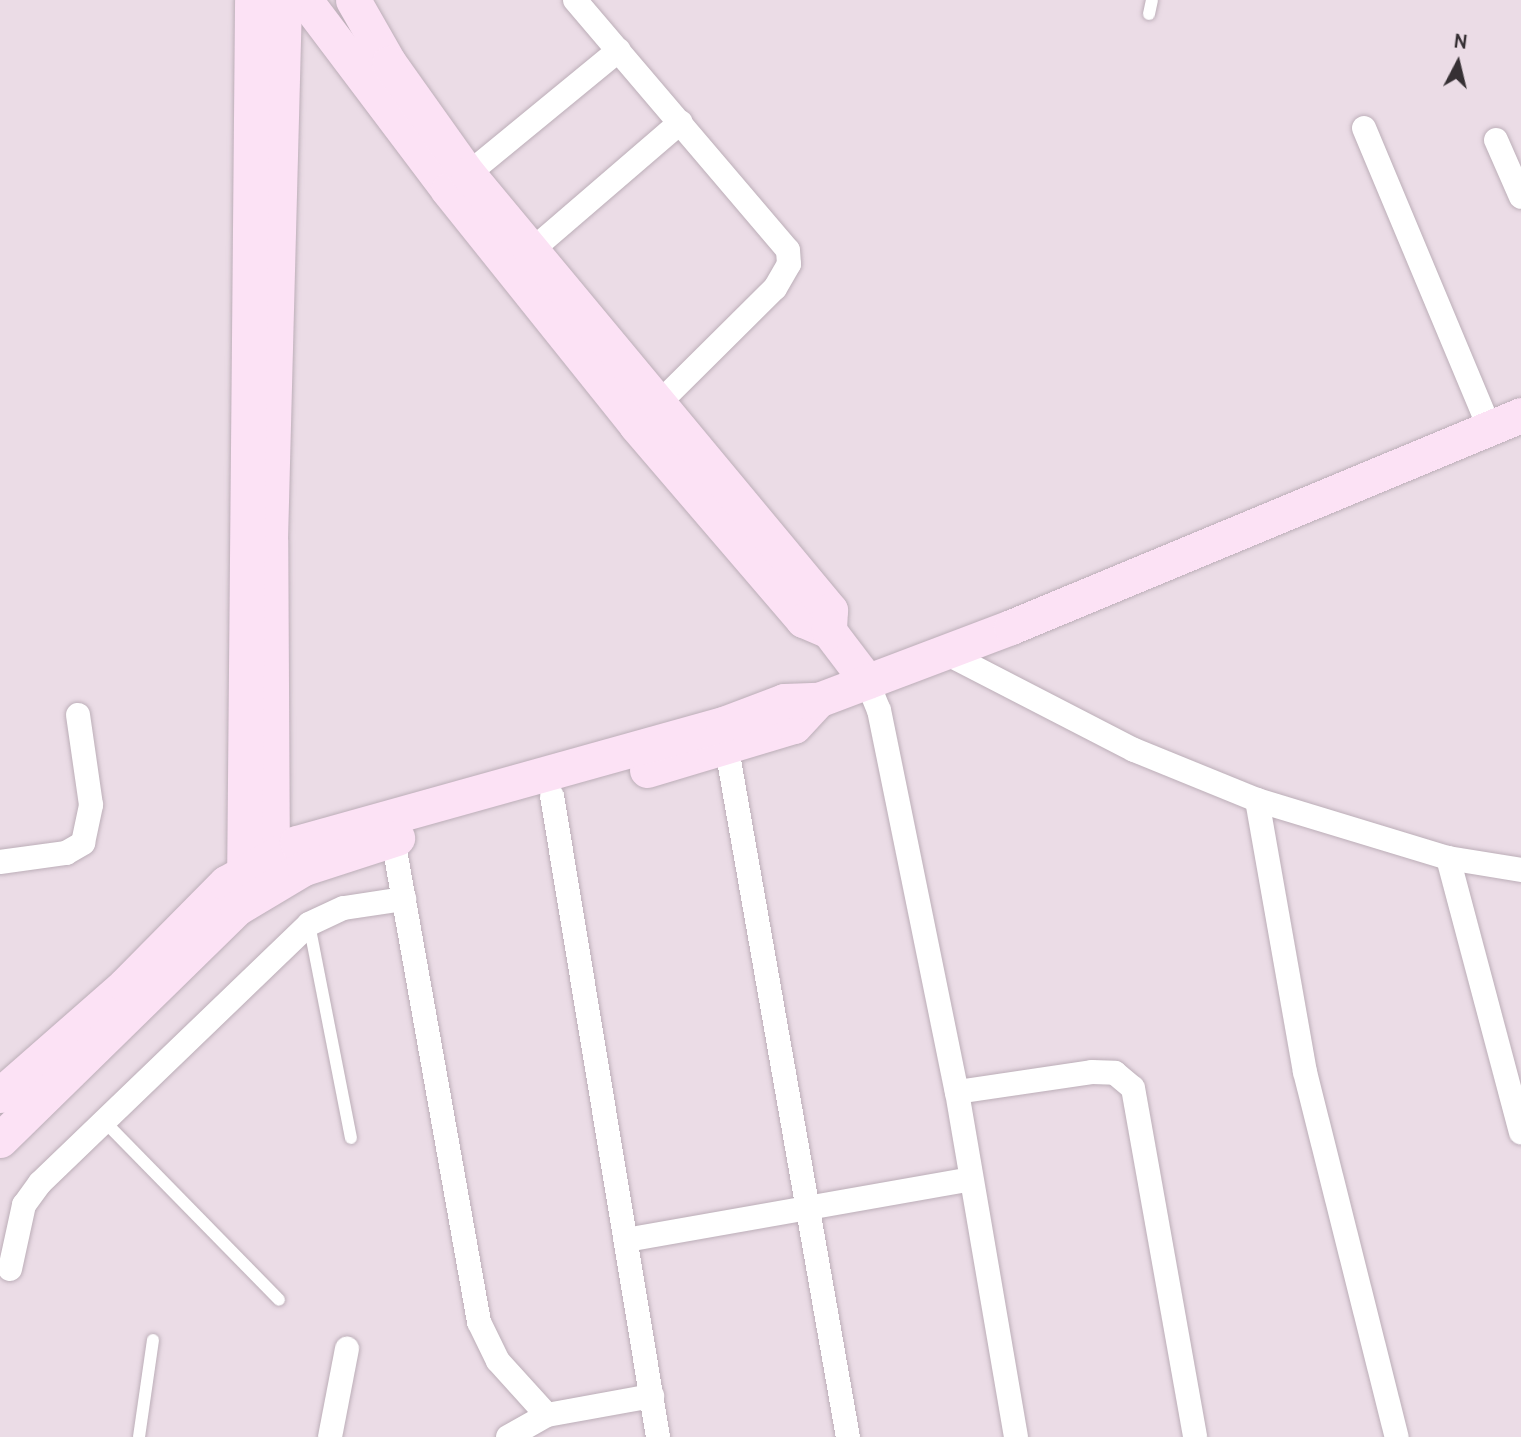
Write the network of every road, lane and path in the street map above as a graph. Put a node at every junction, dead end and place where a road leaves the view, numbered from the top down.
1 (252, 0) edge
2 (284, 0) edge
3 (305, 0) edge
4 (354, 0) edge
5 (576, 0) edge
6 (1152, 0) edge
7 (1149, 14) dead end
8 (619, 50) junction
9 (681, 122) junction
10 (1364, 128) dead end
11 (1496, 140) dead end
12 (468, 174) junction
13 (1521, 197) edge
14 (532, 250) junction
15 (658, 404) junction
16 (1494, 425) edge
17 (829, 631) junction
18 (944, 652) junction
19 (867, 681) junction
20 (818, 700) junction
21 (78, 715) dead end
22 (727, 748) junction
23 (552, 796) junction
24 (1257, 800) junction
25 (393, 839) junction
26 (1448, 858) junction
27 (0, 862) edge
28 (1521, 870) edge
29 (258, 879) junction
30 (404, 899) junction
31 (309, 924) junction
32 (957, 1092) junction
33 (0, 1094) edge
34 (104, 1121) junction
35 (1521, 1132) edge
36 (351, 1138) dead end
37 (0, 1140) edge
38 (971, 1179) junction
39 (808, 1207) junction
40 (626, 1240) junction
41 (10, 1269) dead end
42 (279, 1300) dead end
43 (153, 1340) dead end
44 (346, 1349) dead end
45 (652, 1396) junction
46 (548, 1415) junction
47 (139, 1437) edge
48 (330, 1437) edge
49 (508, 1437) edge
50 (658, 1437) edge
51 (848, 1437) edge
52 (1016, 1437) edge
53 (1195, 1437) edge
54 (1397, 1437) edge

1 - 29 street
2 - 29 street
3 - 17 street
4 - 12 street
5 - 8 street
6 - 7 lane
8 - 9 street
8 - 12 street
9 - 14 street
9 - 15 street
10 - 16 street
11 - 13 street
12 - 14 street
14 - 15 street
15 - 17 street
16 - 18 street
17 - 19 street
18 - 19 street
18 - 24 street
19 - 20 street
19 - 32 street
20 - 22 street
20 - 29 street
21 - 27 street
22 - 23 street
22 - 39 street
23 - 25 street
23 - 40 street
24 - 26 street
24 - 54 street
25 - 29 street
25 - 30 street
26 - 28 street
26 - 35 street
29 - 33 street
29 - 37 street
30 - 31 street
30 - 46 street
31 - 34 street
31 - 36 lane
32 - 38 street
32 - 53 street
34 - 41 street
34 - 42 lane
38 - 39 street
38 - 52 street
39 - 40 street
39 - 51 street
40 - 45 street
43 - 47 lane
44 - 48 street
45 - 46 street
45 - 50 street
46 - 49 street

